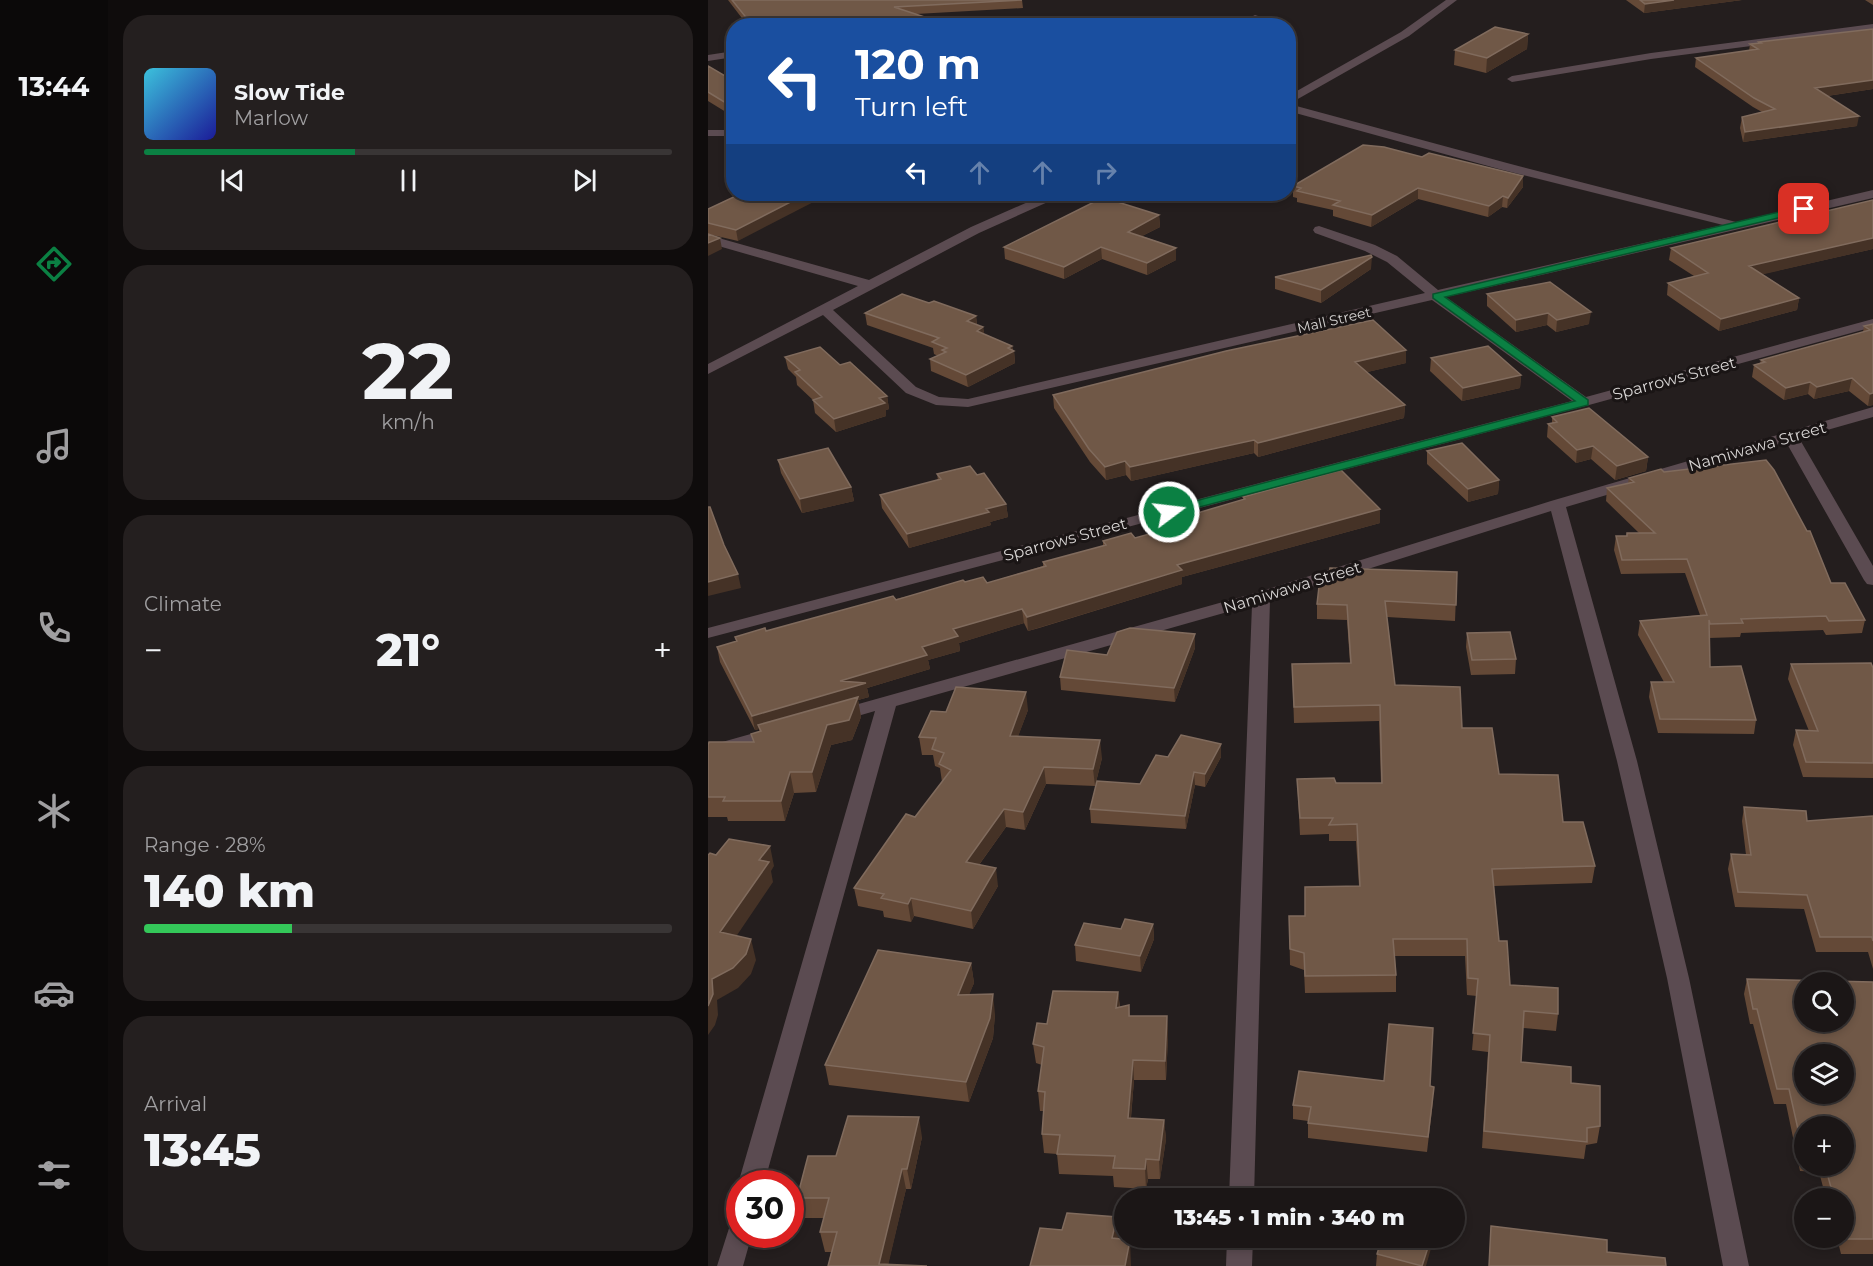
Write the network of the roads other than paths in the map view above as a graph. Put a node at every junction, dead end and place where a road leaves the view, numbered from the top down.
1 (1452, 0) edge
2 (1873, 27) edge
3 (726, 55) edge
4 (708, 58) edge
5 (1512, 79) dead end
6 (1296, 96) edge
7 (1296, 109) edge
8 (708, 133) edge
9 (726, 133) edge
10 (1873, 194) edge
11 (1039, 201) edge
12 (1735, 224) junction
13 (1319, 230) dead end
14 (708, 239) edge
15 (870, 285) junction
16 (1436, 296) junction
17 (825, 310) junction
18 (1873, 323) edge
19 (708, 370) edge
20 (1584, 402) junction
21 (1873, 412) edge
22 (1791, 437) junction
23 (1557, 504) junction
24 (1873, 580) edge
25 (1261, 597) junction
26 (708, 633) edge
27 (887, 703) junction
28 (820, 721) edge
29 (798, 727) edge
30 (708, 752) edge
31 (755, 1170) edge
32 (1242, 1188) edge
33 (735, 1248) edge
34 (1240, 1248) edge
35 (730, 1266) edge
36 (1239, 1266) edge
37 (1736, 1266) edge

1 - 6 street
2 - 5 street
3 - 4 street
7 - 12 street
8 - 9 street
10 - 12 street, Mall Street
11 - 15 street
12 - 16 street, Mall Street
13 - 16 street
14 - 15 street
15 - 17 street
16 - 17 street, Mall Street
16 - 20 street
17 - 19 street
18 - 20 street, Sparrows Street
20 - 26 street, Sparrows Street
21 - 22 street, Namiwawa Street
22 - 23 street, Namiwawa Street
22 - 24 street
23 - 25 street, Namiwawa Street
23 - 37 street
25 - 27 street, Namiwawa Street
25 - 32 street
27 - 28 street, Namiwawa Street
27 - 31 street
29 - 30 street
33 - 35 street
34 - 36 street

